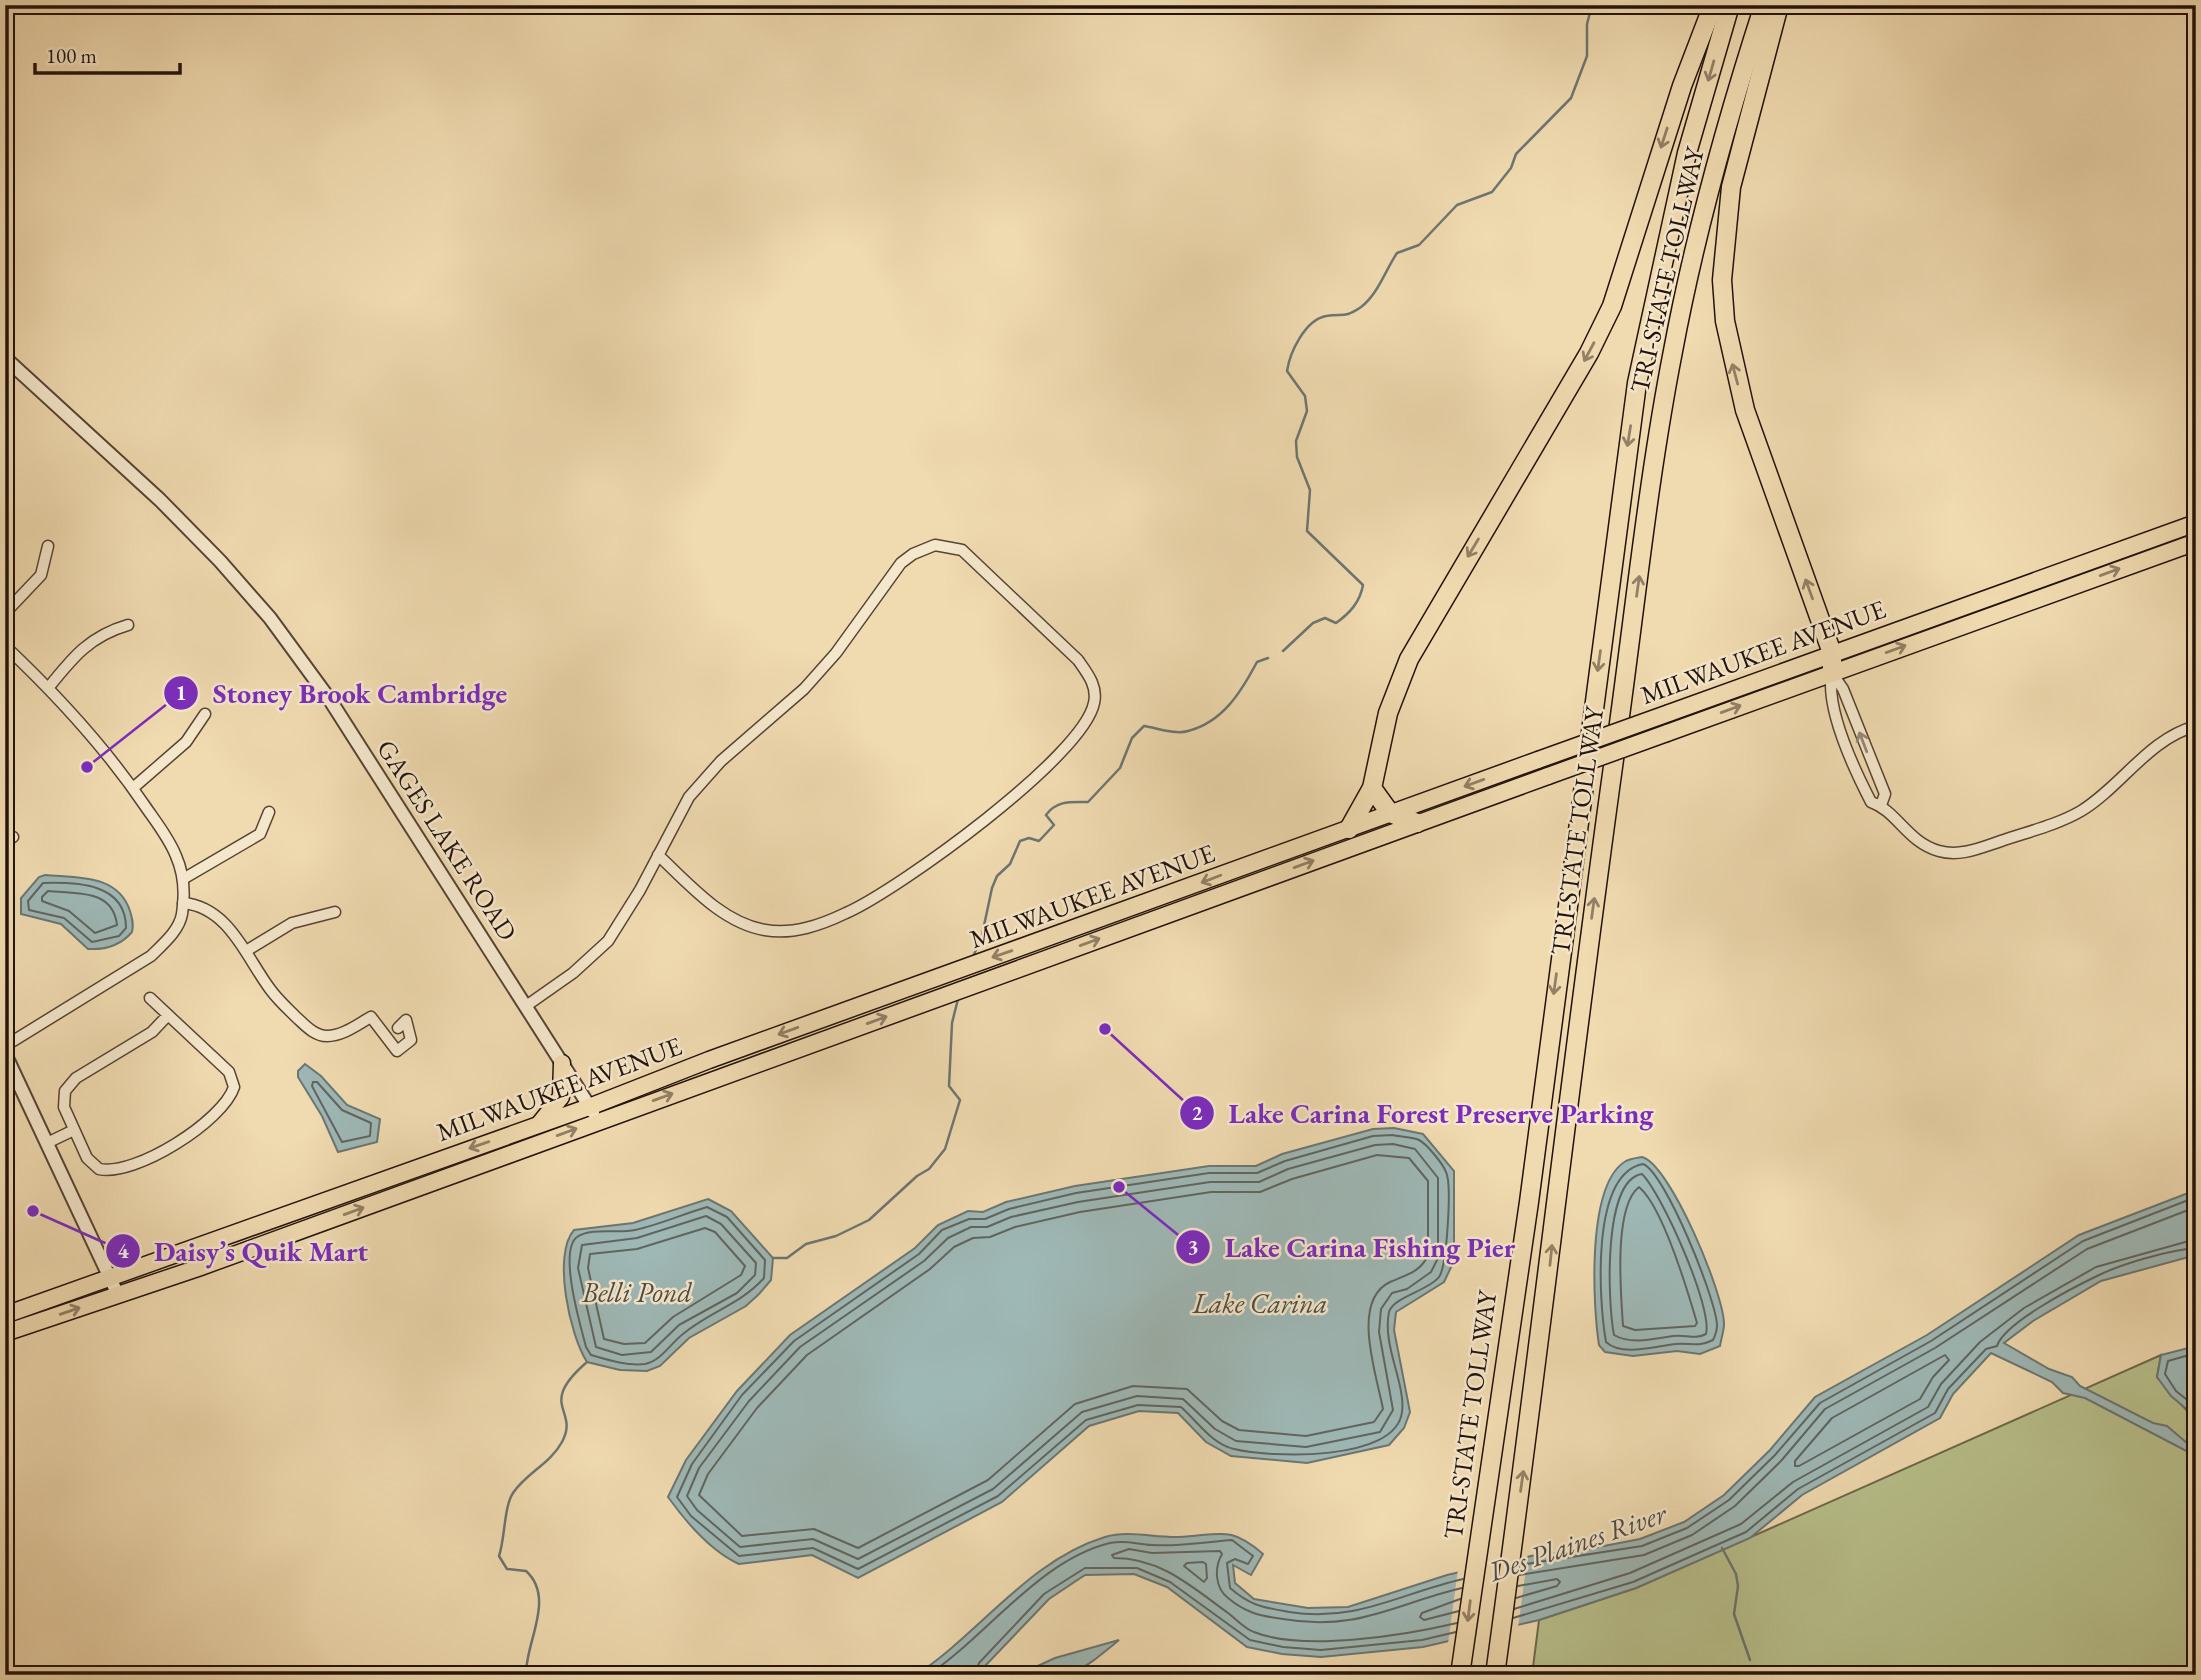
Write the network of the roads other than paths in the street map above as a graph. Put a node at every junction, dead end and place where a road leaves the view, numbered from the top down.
1 (1713, 5) edge
2 (1730, 5) edge
3 (1764, 5) edge
4 (1779, 5) edge
5 (5, 358) edge
6 (2196, 523) edge
7 (2196, 542) edge
8 (48, 546) dead end
9 (5, 613) edge
10 (128, 625) dead end
11 (5, 646) edge
12 (1832, 653) junction
13 (1832, 673) junction
14 (49, 687) junction
15 (205, 714) dead end
16 (2196, 726) edge
17 (133, 788) junction
18 (1372, 788) junction
19 (1881, 805) junction
20 (269, 811) dead end
21 (1390, 813) junction
22 (1417, 823) junction
23 (1349, 829) junction
24 (658, 855) junction
25 (183, 879) junction
26 (183, 903) junction
27 (335, 912) dead end
28 (246, 951) junction
29 (150, 998) dead end
30 (526, 1006) junction
31 (168, 1015) junction
32 (398, 1028) dead end
33 (5, 1046) edge
34 (5, 1054) edge
35 (562, 1063) junction
36 (594, 1114) junction
37 (538, 1124) junction
38 (74, 1130) junction
39 (47, 1143) junction
40 (111, 1278) junction
41 (118, 1295) junction
42 (5, 1315) edge
43 (5, 1333) edge
44 (1461, 1669) edge
45 (1495, 1675) edge

1 -> 18 highway
2 -> 44 highway, TRI-STATE TOLLWAY
45 -> 3 highway, TRI-STATE TOLLWAY
12 -> 4 highway
5 - 30 street, GAGES LAKE ROAD
6 - 12 main road, MILWAUKEE AVENUE
13 -> 7 main road, MILWAUKEE AVENUE
8 - 9 street
10 - 14 street
11 - 14 street
12 - 13 highway
12 -> 21 main road, MILWAUKEE AVENUE, bridge
19 -> 13 street
13 - 19 street
22 -> 13 main road, MILWAUKEE AVENUE, bridge
14 - 17 street
15 - 17 street
16 - 19 street
17 - 25 street
18 - 21 highway
18 - 23 highway
20 - 25 street
21 - 22 highway
21 - 23 main road, MILWAUKEE AVENUE
36 -> 22 main road, MILWAUKEE AVENUE
23 -> 36 main road, MILWAUKEE AVENUE
24 - 24 street
24 - 30 street
25 - 26 street
26 - 28 street
26 - 33 street
27 - 28 street
28 - 32 street
29 - 31 street
30 - 35 street, GAGES LAKE ROAD
31 - 38 street
31 - 38 street
34 - 39 street
35 - 36 street, GAGES LAKE ROAD
35 - 37 main road
36 - 37 main road, MILWAUKEE AVENUE
41 -> 36 main road, MILWAUKEE AVENUE
37 -> 40 main road, MILWAUKEE AVENUE
38 - 39 street
39 - 40 street
40 - 41 street
40 - 42 main road, MILWAUKEE AVENUE
43 -> 41 main road, MILWAUKEE AVENUE

